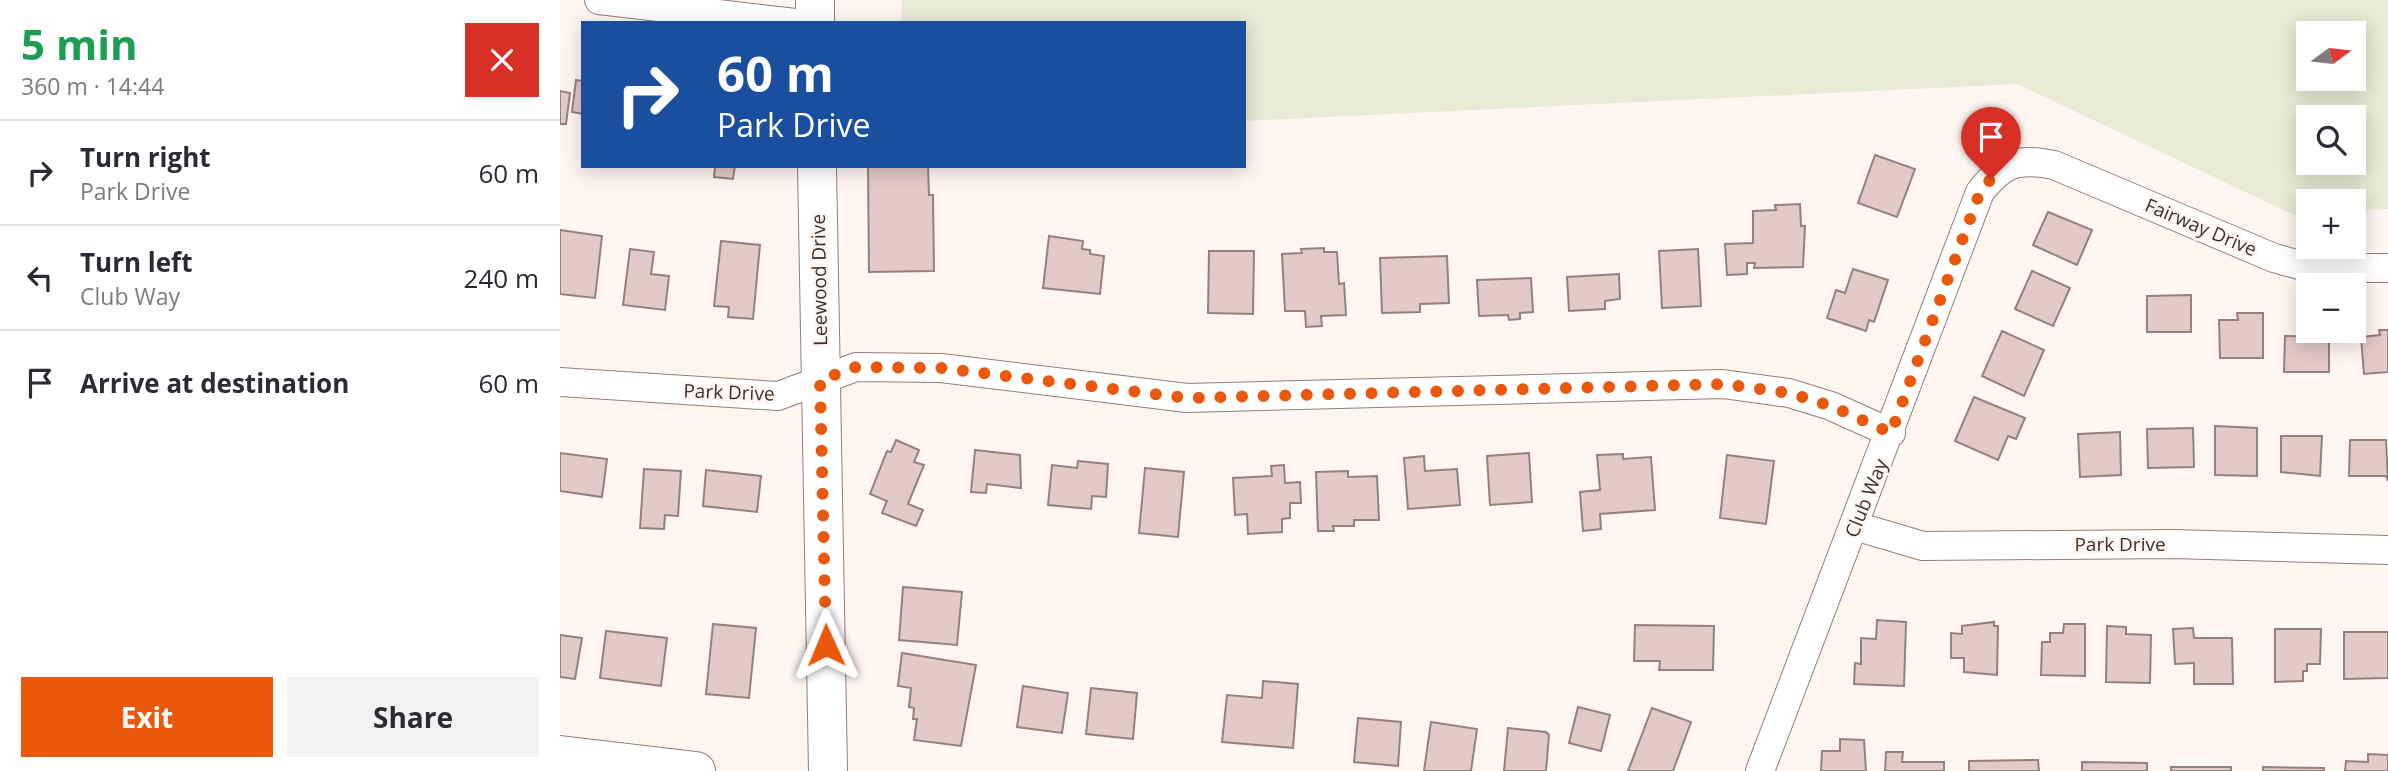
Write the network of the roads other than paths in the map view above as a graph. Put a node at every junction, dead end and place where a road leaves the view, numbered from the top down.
1 (599, 0) edge
2 (815, 0) edge
3 (778, 21) edge
4 (815, 21) edge
5 (2019, 161) joint
6 (817, 168) edge
7 (2388, 268) edge
8 (820, 380) junction
9 (560, 382) edge
10 (1891, 433) junction
11 (1855, 526) junction
12 (2388, 550) edge
13 (560, 755) edge
14 (696, 771) edge
15 (828, 771) edge
16 (1760, 771) edge

1 - 3 street
2 - 4 street
5 - 7 street, Fairway Drive
5 - 10 street, Club Way
6 - 8 street, Leewood Drive
8 - 9 street, Park Drive
8 - 10 street, Park Drive
8 - 15 street, Leewood Drive
10 - 11 street, Club Way
11 - 12 street, Park Drive
11 - 16 street, Club Way
13 - 14 street

